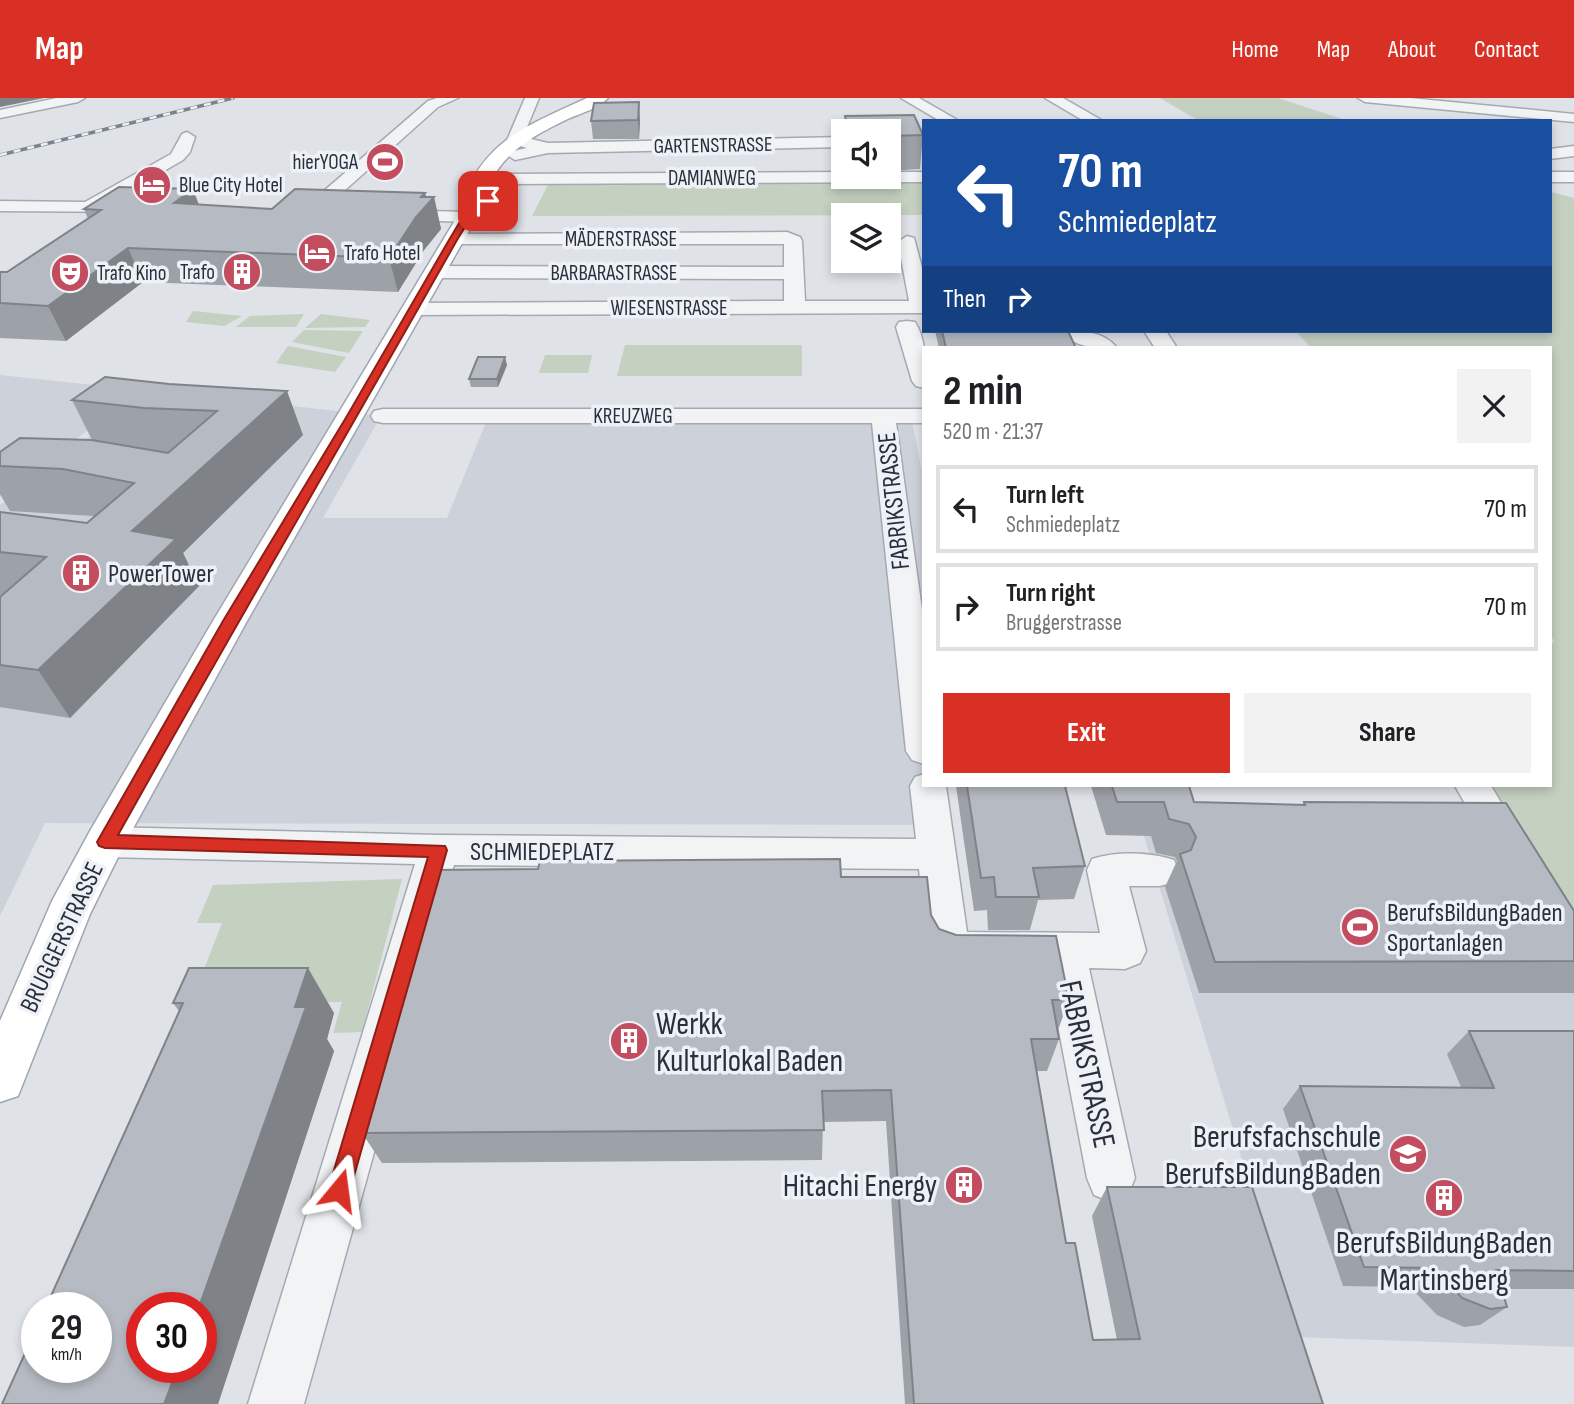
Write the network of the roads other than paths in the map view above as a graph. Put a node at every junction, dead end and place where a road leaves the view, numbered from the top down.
1 (78, 98) edge
2 (451, 98) edge
3 (600, 98) edge
4 (617, 98) edge
5 (908, 98) edge
6 (1052, 98) edge
7 (1352, 98) edge
8 (1365, 98) edge
9 (530, 105) edge
10 (0, 114) edge
11 (1574, 118) edge
12 (948, 119) edge
13 (1092, 119) edge
14 (1446, 119) edge
15 (1552, 136) edge
16 (187, 137) dead end
17 (1574, 140) edge
18 (922, 141) edge
19 (831, 142) edge
20 (901, 142) edge
21 (527, 143) junction
22 (1574, 151) edge
23 (1552, 154) edge
24 (922, 177) edge
25 (1552, 177) edge
26 (1574, 177) edge
27 (500, 179) junction
28 (0, 206) edge
29 (87, 208) junction
30 (150, 209) edge
31 (335, 214) edge
32 (374, 215) edge
33 (467, 217) junction
34 (453, 240) junction
35 (907, 242) dead end
36 (435, 272) junction
37 (794, 273) junction
38 (922, 303) edge
39 (795, 307) junction
40 (922, 307) edge
41 (414, 309) junction
42 (907, 327) dead end
43 (1076, 333) edge
44 (1102, 346) edge
45 (922, 375) edge
46 (383, 416) dead end
47 (883, 416) junction
48 (922, 416) edge
49 (922, 735) edge
50 (929, 787) edge
51 (1474, 787) edge
52 (105, 842) junction
53 (439, 850) junction
54 (937, 854) junction
55 (1160, 871) dead end
56 (1525, 872) edge
57 (1065, 950) junction
58 (0, 1079) edge
59 (1111, 1178) dead end
60 (276, 1404) edge

1 - 10 street
2 - 31 street
3 - 21 main road, BRUGGERSTRASSE
4 - 21 main road, BRUGGERSTRASSE
5 - 12 street
6 - 13 street
7 - 14 street
8 - 11 street
9 - 21 street
15 - 17 street
16 - 29 street
18 - 20 street
19 - 21 street, GARTENSTRASSE
21 - 27 main road, BRUGGERSTRASSE
21 - 33 main road, BRUGGERSTRASSE
22 - 23 street
24 - 27 street, DAMIANWEG
25 - 26 street
27 - 33 main road, BRUGGERSTRASSE
28 - 29 street
29 - 30 street
32 - 33 street
33 - 34 main road, BRUGGERSTRASSE
34 - 36 main road, BRUGGERSTRASSE
34 - 37 street, MÄDERSTRASSE
35 - 38 street
36 - 37 street, BARBARASTRASSE
36 - 41 main road, BRUGGERSTRASSE
37 - 39 street
39 - 40 street, WIESENSTRASSE
39 - 41 street, WIESENSTRASSE
41 - 52 main road, BRUGGERSTRASSE
42 - 45 street
43 - 44 street
46 - 47 street, KREUZWEG
47 - 48 street, FABRIKSTRASSE
47 - 49 street, FABRIKSTRASSE
50 - 54 street, FABRIKSTRASSE
51 - 56 street
52 - 53 street, SCHMIEDEPLATZ
52 - 58 main road, BRUGGERSTRASSE
53 - 54 street, SCHMIEDEPLATZ
53 - 60 street
54 - 57 street, FABRIKSTRASSE
55 - 57 street, FABRIKSTRASSE
57 - 59 street, FABRIKSTRASSE

